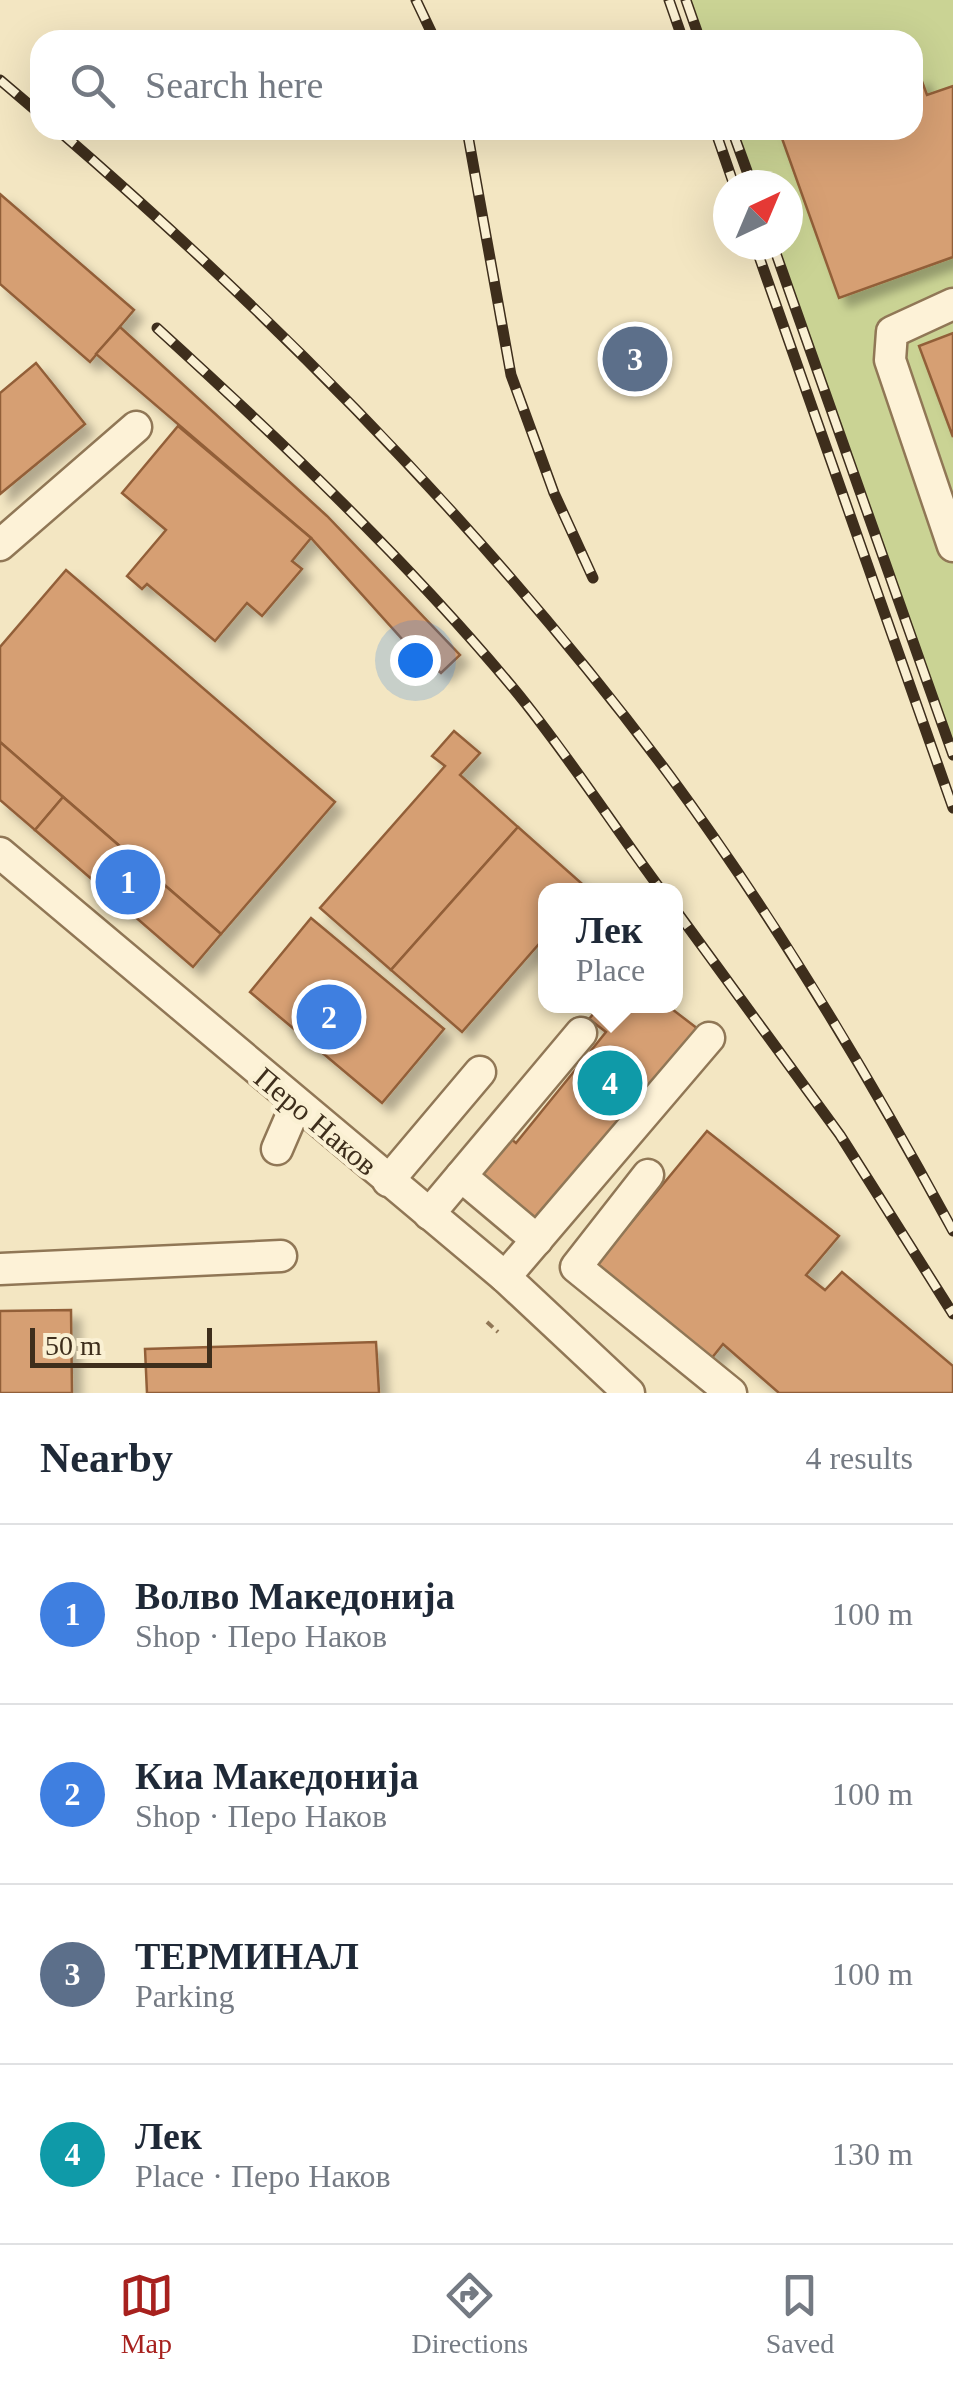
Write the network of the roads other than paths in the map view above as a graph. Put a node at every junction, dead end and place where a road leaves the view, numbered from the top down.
1 (953, 304) edge
2 (136, 427) dead end
3 (0, 545) edge
4 (953, 546) edge
5 (0, 853) edge
6 (580, 1033) dead end
7 (709, 1038) dead end
8 (480, 1072) dead end
9 (296, 1106) junction
10 (277, 1149) dead end
11 (648, 1175) dead end
12 (461, 1176) junction
13 (388, 1181) junction
14 (430, 1214) junction
15 (536, 1240) junction
16 (282, 1256) dead end
17 (0, 1269) edge
18 (505, 1277) junction
19 (726, 1384) edge
20 (630, 1393) edge

1 - 4 street
2 - 3 street
5 - 9 street, Перо Наков
6 - 12 street
7 - 15 street
8 - 13 street
9 - 10 street
9 - 13 street, Перо Наков
11 - 19 street
12 - 14 street
12 - 15 street
13 - 14 street, Перо Наков
14 - 18 street, Перо Наков
15 - 18 street
16 - 17 street
18 - 20 street, Перо Наков

